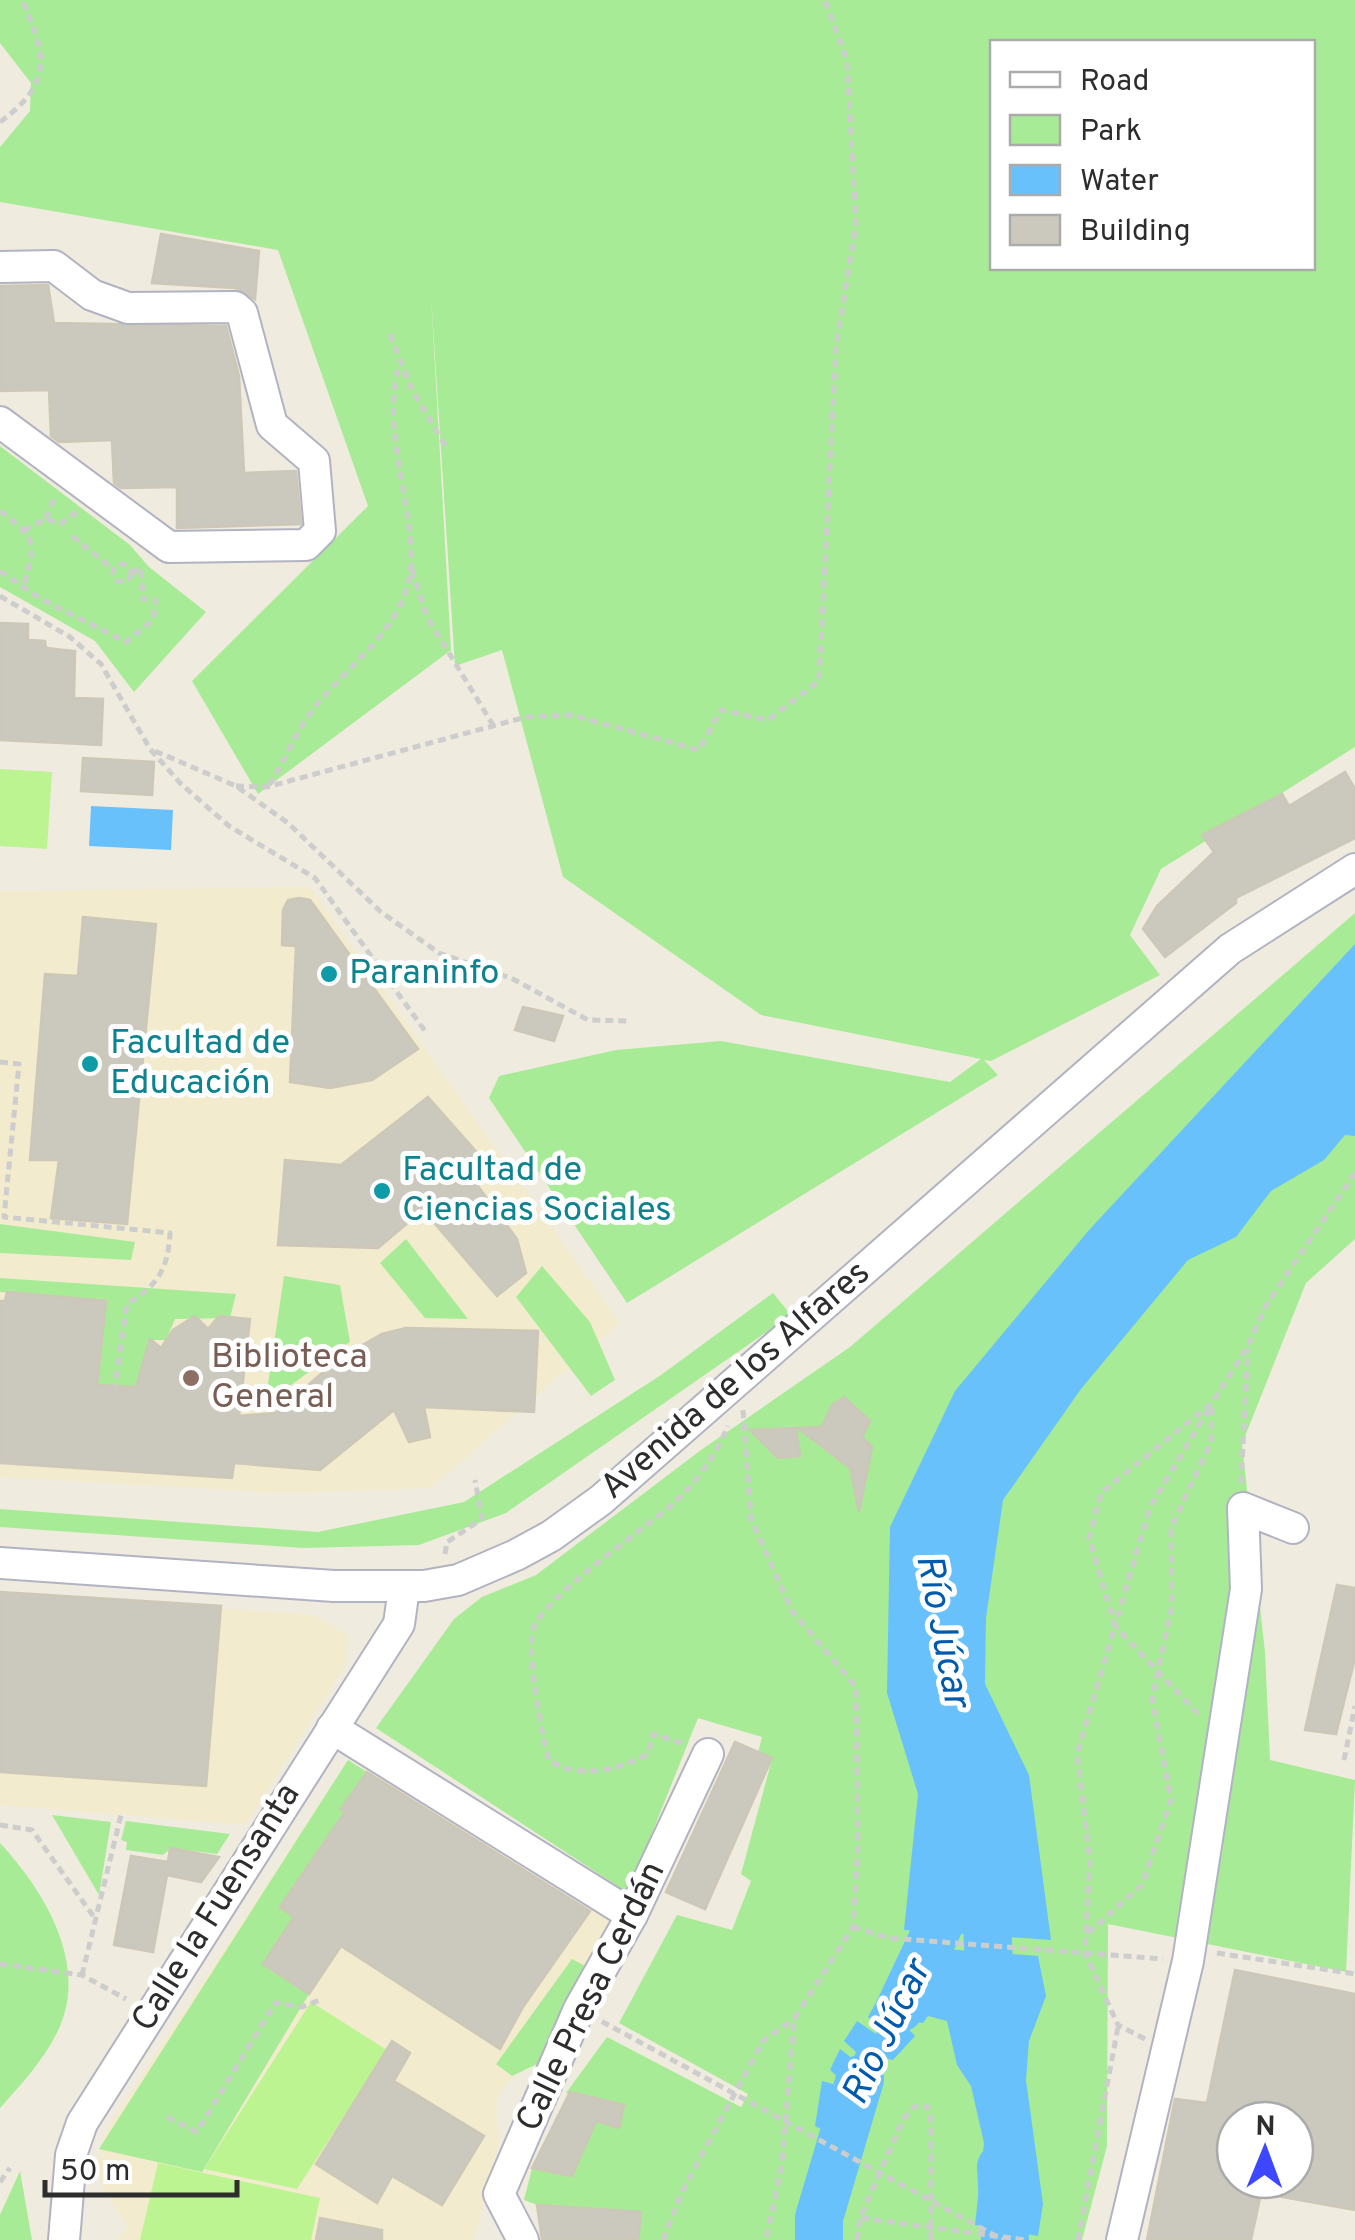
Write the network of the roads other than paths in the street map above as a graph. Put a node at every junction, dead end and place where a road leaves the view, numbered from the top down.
1 (0, 267) edge
2 (0, 422) edge
3 (1355, 869) edge
4 (1244, 1546) junction
5 (0, 1563) edge
6 (404, 1588) junction
7 (332, 1728) junction
8 (708, 1754) road end
9 (632, 1915) junction
10 (64, 2240) edge
11 (523, 2240) edge
12 (1122, 2240) edge

1 - 2 street
3 - 6 street, Avenida de los Alfares
4 - 4 street
4 - 12 street
5 - 6 street, Avenida de los Alfares
6 - 7 street, Calle la Fuensanta
7 - 9 street
7 - 10 street, Calle la Fuensanta
8 - 9 street, Calle Presa Cerdán
9 - 11 street, Calle Presa Cerdán

